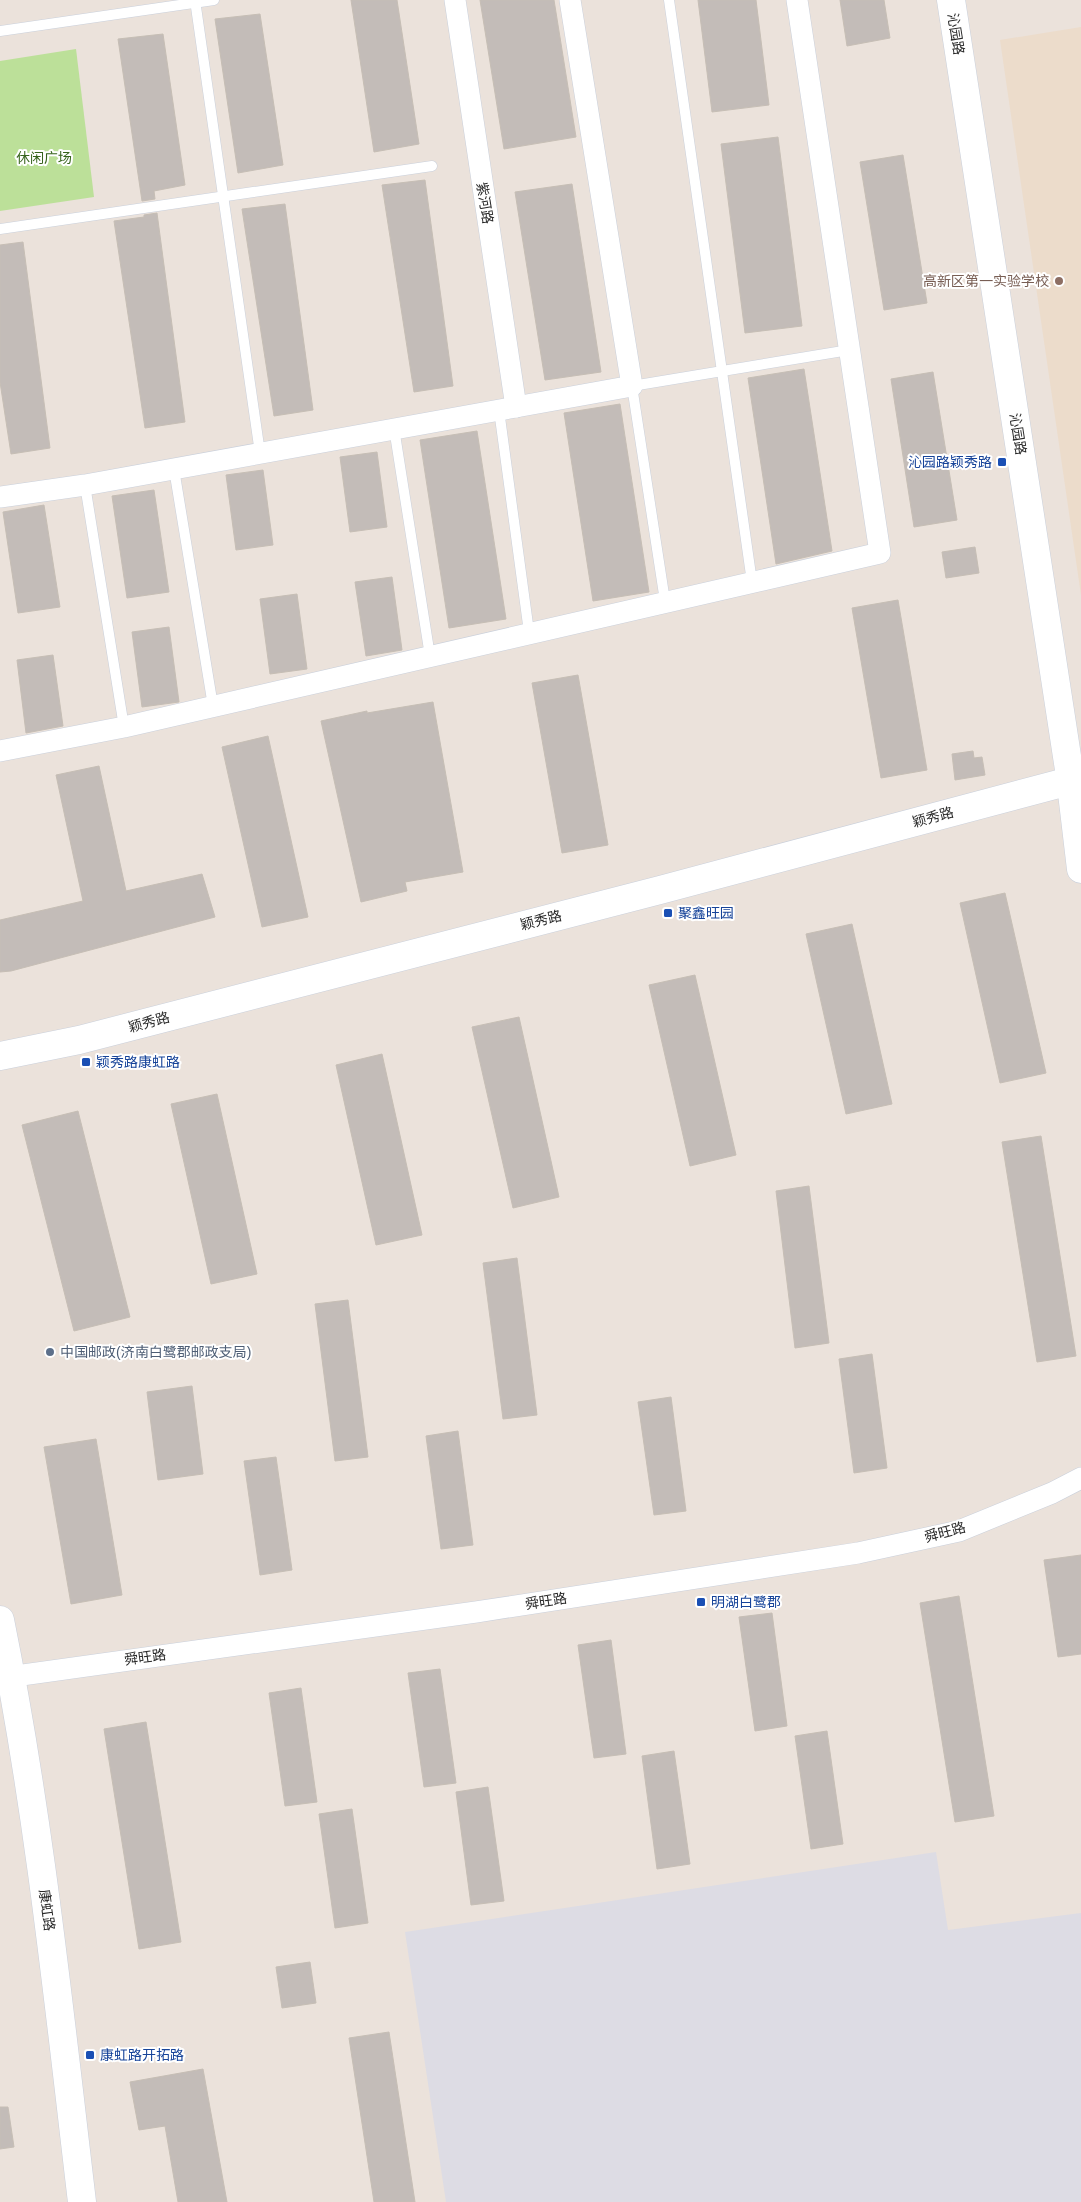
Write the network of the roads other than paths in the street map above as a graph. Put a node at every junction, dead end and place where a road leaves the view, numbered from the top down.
1 (134, 0) edge
2 (214, 0) edge
3 (454, 0) edge
4 (570, 0) edge
5 (669, 0) edge
6 (797, 0) edge
7 (951, 0) edge
8 (195, 1) edge
9 (136, 11) junction
10 (0, 31) edge
11 (432, 166) dead end
12 (223, 196) junction
13 (0, 229) edge
14 (849, 350) junction
15 (722, 371) junction
16 (632, 386) junction
17 (508, 408) junction
18 (394, 428) junction
19 (260, 453) junction
20 (174, 469) junction
21 (86, 485) junction
22 (0, 497) edge
23 (752, 582) junction
24 (665, 601) junction
25 (529, 632) junction
26 (430, 656) junction
27 (213, 706) junction
28 (124, 726) junction
29 (0, 751) edge
30 (1076, 779) edge
31 (1081, 869) edge
32 (0, 1056) edge
33 (1081, 1478) edge
34 (0, 1620) edge
35 (6, 1676) edge
36 (82, 2202) edge

1 - 9 lane
2 - 8 lane
3 - 17 street, 紫河路
4 - 16 street
5 - 15 lane
6 - 14 street
7 - 30 main road, 沁园路
8 - 9 lane
8 - 12 lane
9 - 10 lane
11 - 12 lane
12 - 13 lane
12 - 19 lane
14 - 15 lane
14 - 23 street
15 - 16 lane
15 - 23 lane
16 - 17 street
16 - 24 lane
17 - 18 street
17 - 25 lane
18 - 19 street
18 - 26 lane
19 - 20 street
20 - 21 street
20 - 27 lane
21 - 22 street
21 - 28 lane
23 - 24 street
24 - 25 street
25 - 26 street
26 - 27 street
27 - 28 street
28 - 29 street
30 - 31 main road, 沁园路
30 - 32 main road, 颖秀路
33 - 35 street, 舜旺路
34 - 35 main road, 康虹路
35 - 36 main road, 康虹路

